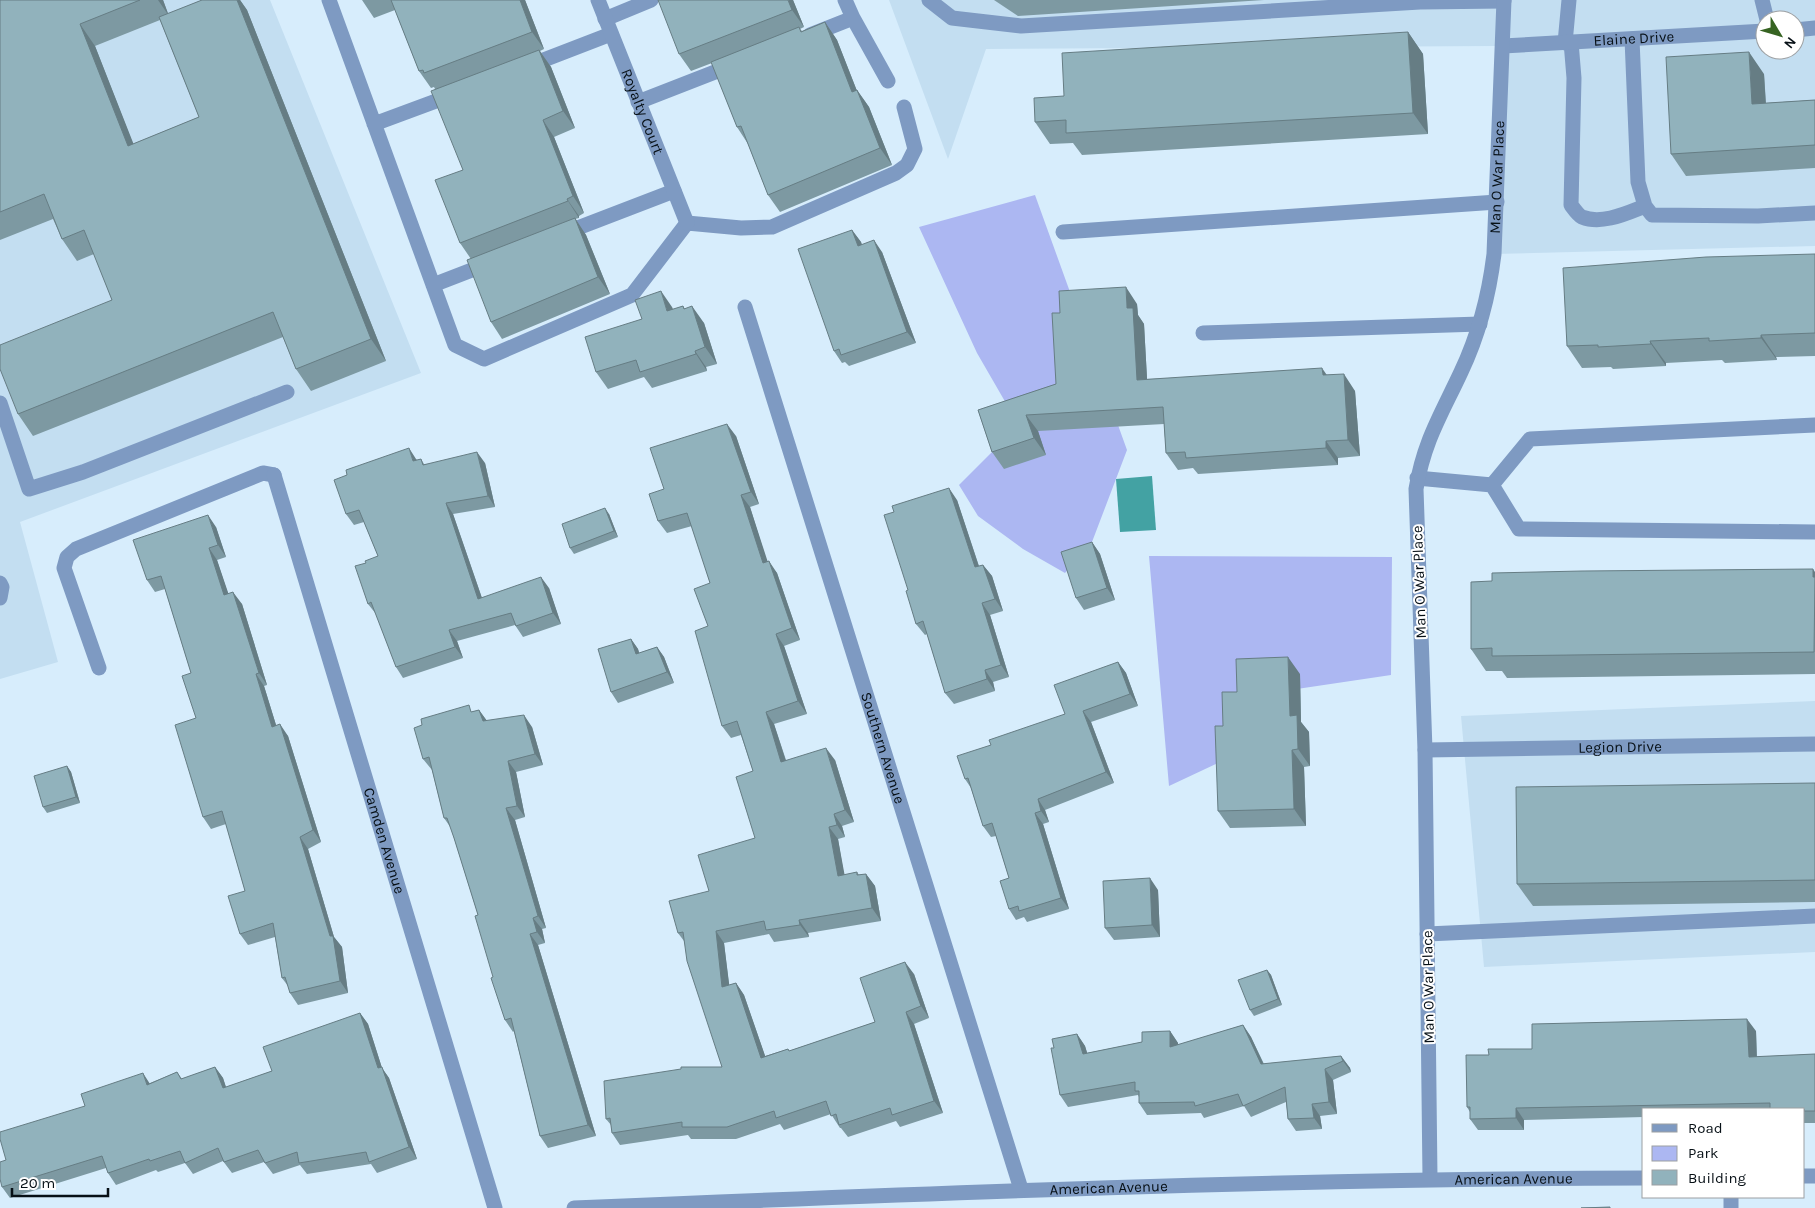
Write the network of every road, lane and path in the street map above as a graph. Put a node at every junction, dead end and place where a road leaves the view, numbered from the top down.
1 (329, 0) edge
2 (598, 0) edge
3 (651, 0) edge
4 (845, 0) edge
5 (928, 0) edge
6 (1569, 0) edge
7 (1504, 1) edge
8 (854, 18) junction
9 (605, 19) junction
10 (1755, 32) edge
11 (611, 34) junction
12 (800, 39) edge
13 (1632, 39) junction
14 (1568, 43) junction
15 (1503, 46) junction
16 (746, 60) edge
17 (511, 72) edge
18 (888, 81) dead end
19 (466, 90) edge
20 (638, 102) junction
21 (904, 107) dead end
22 (374, 124) junction
23 (674, 191) junction
24 (1497, 202) junction
25 (1645, 206) junction
26 (1815, 213) edge
27 (687, 223) junction
28 (1063, 232) dead end
29 (544, 242) edge
30 (507, 256) edge
31 (433, 285) junction
32 (745, 307) dead end
33 (1480, 324) junction
34 (1203, 333) dead end
35 (287, 392) dead end
36 (0, 403) edge
37 (1815, 425) edge
38 (1418, 478) junction
39 (1492, 485) junction
40 (1815, 532) edge
41 (0, 583) edge
42 (0, 598) edge
43 (98, 668) dead end
44 (1815, 744) edge
45 (1425, 750) junction
46 (1815, 916) edge
47 (1427, 934) junction
48 (1430, 1178) junction
49 (1642, 1178) edge
50 (1021, 1189) junction
51 (495, 1208) edge
52 (574, 1208) edge

1 - 22 street
2 - 9 street, Royalty Court
3 - 9 street
4 - 8 street
5 - 7 street
6 - 14 street
7 - 15 street, Man O War Place
8 - 12 street
8 - 18 street
9 - 11 street, Royalty Court
10 - 13 street, Elaine Drive
11 - 17 street
11 - 20 street, Royalty Court
13 - 14 street, Elaine Drive
13 - 25 street
14 - 15 street, Elaine Drive
14 - 25 street
15 - 24 street, Man O War Place
16 - 20 street
19 - 22 street
20 - 23 street, Royalty Court
21 - 27 street
22 - 31 street
23 - 27 street, Royalty Court
23 - 29 street
24 - 28 street
24 - 33 street, Man O War Place
25 - 26 street
27 - 31 street
30 - 31 street
32 - 50 street, Southern Avenue
33 - 34 street
33 - 38 street, Man O War Place
35 - 36 street
37 - 39 street
38 - 39 street
38 - 45 street, Man O War Place
39 - 40 street
41 - 42 street
43 - 51 street, Camden Avenue
44 - 45 street, Legion Drive
45 - 47 street, Man O War Place
46 - 47 street
47 - 48 street, Man O War Place
48 - 49 street, American Avenue
48 - 50 street, American Avenue
50 - 52 street, American Avenue

